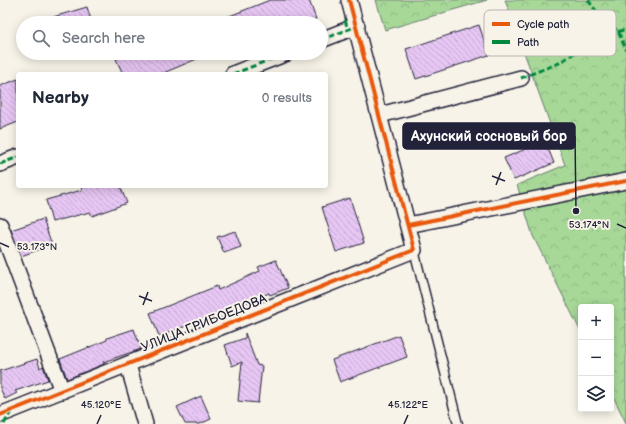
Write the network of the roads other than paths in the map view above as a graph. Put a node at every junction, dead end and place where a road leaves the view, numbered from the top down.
1 (349, 0) edge
2 (357, 26) junction
3 (328, 37) edge
4 (269, 60) edge
5 (238, 72) edge
6 (521, 78) dead end
7 (380, 115) junction
8 (16, 158) edge
9 (0, 164) edge
10 (626, 181) edge
11 (0, 225) edge
12 (408, 225) junction
13 (414, 250) junction
14 (128, 365) junction
15 (62, 391) junction
16 (0, 414) edge
17 (145, 424) edge
18 (458, 424) edge

1 - 2 street
2 - 3 street
2 - 7 street
4 - 5 street
6 - 7 street
7 - 12 street
8 - 9 street
10 - 12 street
11 - 15 street
12 - 13 street
13 - 14 street, УЛИЦА ГРИБОЕДОВА
13 - 18 lane
14 - 15 street, УЛИЦА ГРИБОЕДОВА
14 - 17 street
15 - 16 street, УЛИЦА ГРИБОЕДОВА

